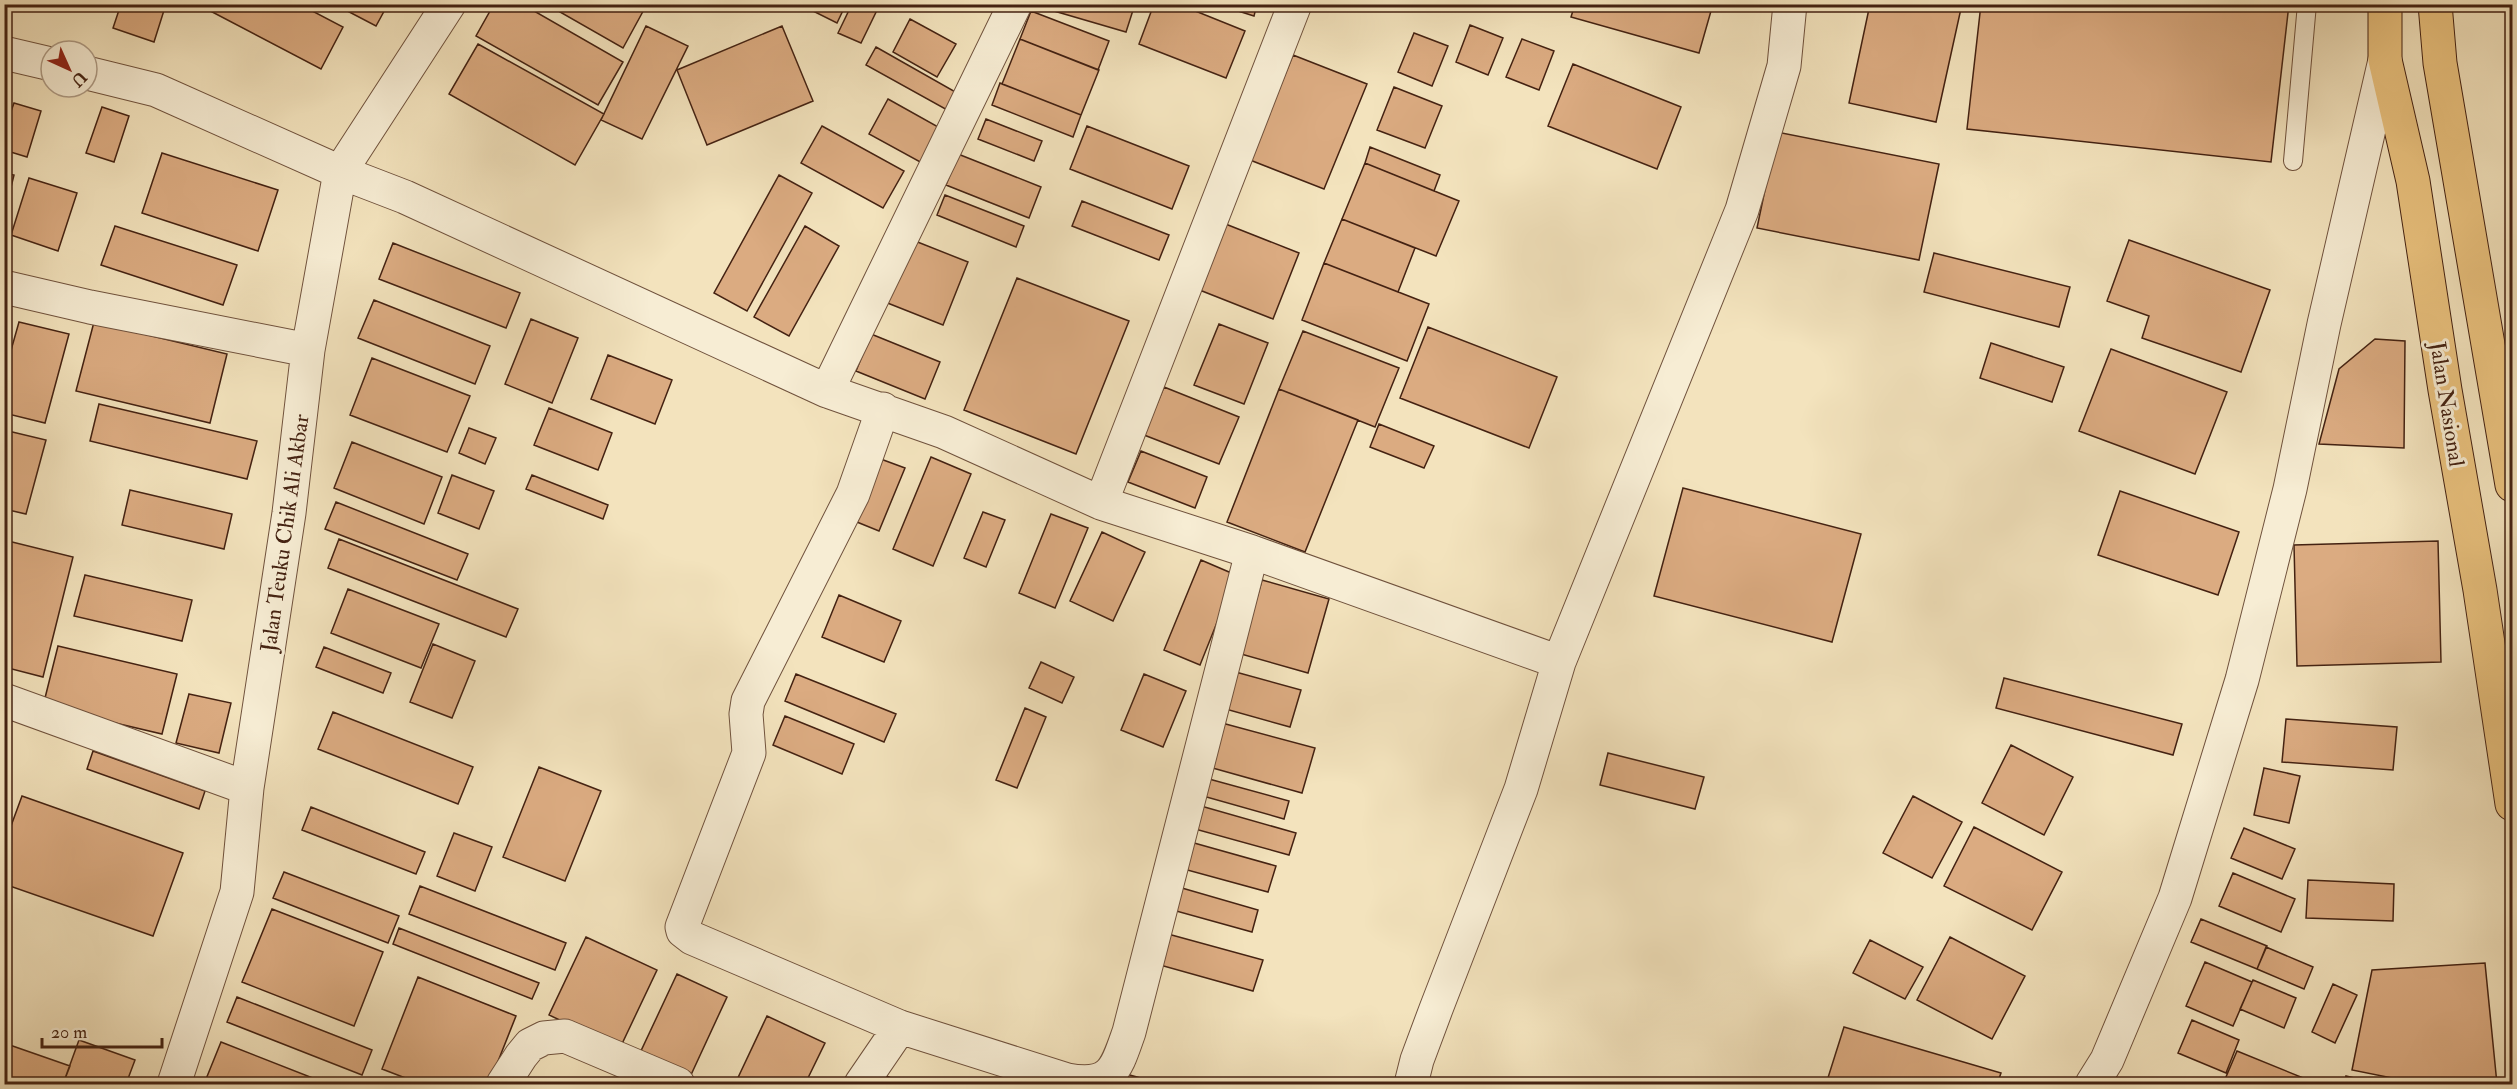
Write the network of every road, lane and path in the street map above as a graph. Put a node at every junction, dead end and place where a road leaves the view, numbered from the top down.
1 (449, 4) edge
2 (1015, 4) edge
3 (1295, 4) edge
4 (1790, 4) edge
5 (2307, 4) edge
6 (2385, 4) edge
7 (2435, 4) edge
8 (4, 53) edge
9 (2385, 60) junction
10 (39, 61) edge
11 (99, 76) edge
12 (2293, 161) dead end
13 (340, 172) junction
14 (4, 287) edge
15 (308, 350) junction
16 (827, 391) junction
17 (883, 409) junction
18 (2512, 485) edge
19 (1101, 503) junction
20 (1252, 552) junction
21 (1559, 662) junction
22 (4, 700) edge
23 (247, 788) junction
24 (2512, 804) edge
25 (900, 1027) junction
26 (174, 1084) edge
27 (502, 1084) edge
28 (678, 1084) edge
29 (861, 1084) edge
30 (1411, 1084) edge
31 (2092, 1084) edge

1 - 13 street, Jalan Teuku Chik Ali Akbar
2 - 16 street
3 - 19 street
4 - 21 street
5 - 12 lane
6 - 9 highway, Jalan Nasional
7 - 18 highway
8 - 10 street
9 - 24 highway, Jalan Nasional
9 - 31 street
11 - 13 street
13 - 15 street, Jalan Teuku Chik Ali Akbar
13 - 16 street
14 - 15 street
15 - 23 street, Jalan Teuku Chik Ali Akbar
16 - 17 street
17 - 19 street
17 - 25 street
19 - 20 street
20 - 21 street
20 - 25 street
21 - 30 street
22 - 23 street
23 - 26 street, Jalan Teuku Chik Ali Akbar
25 - 29 street
27 - 28 street

